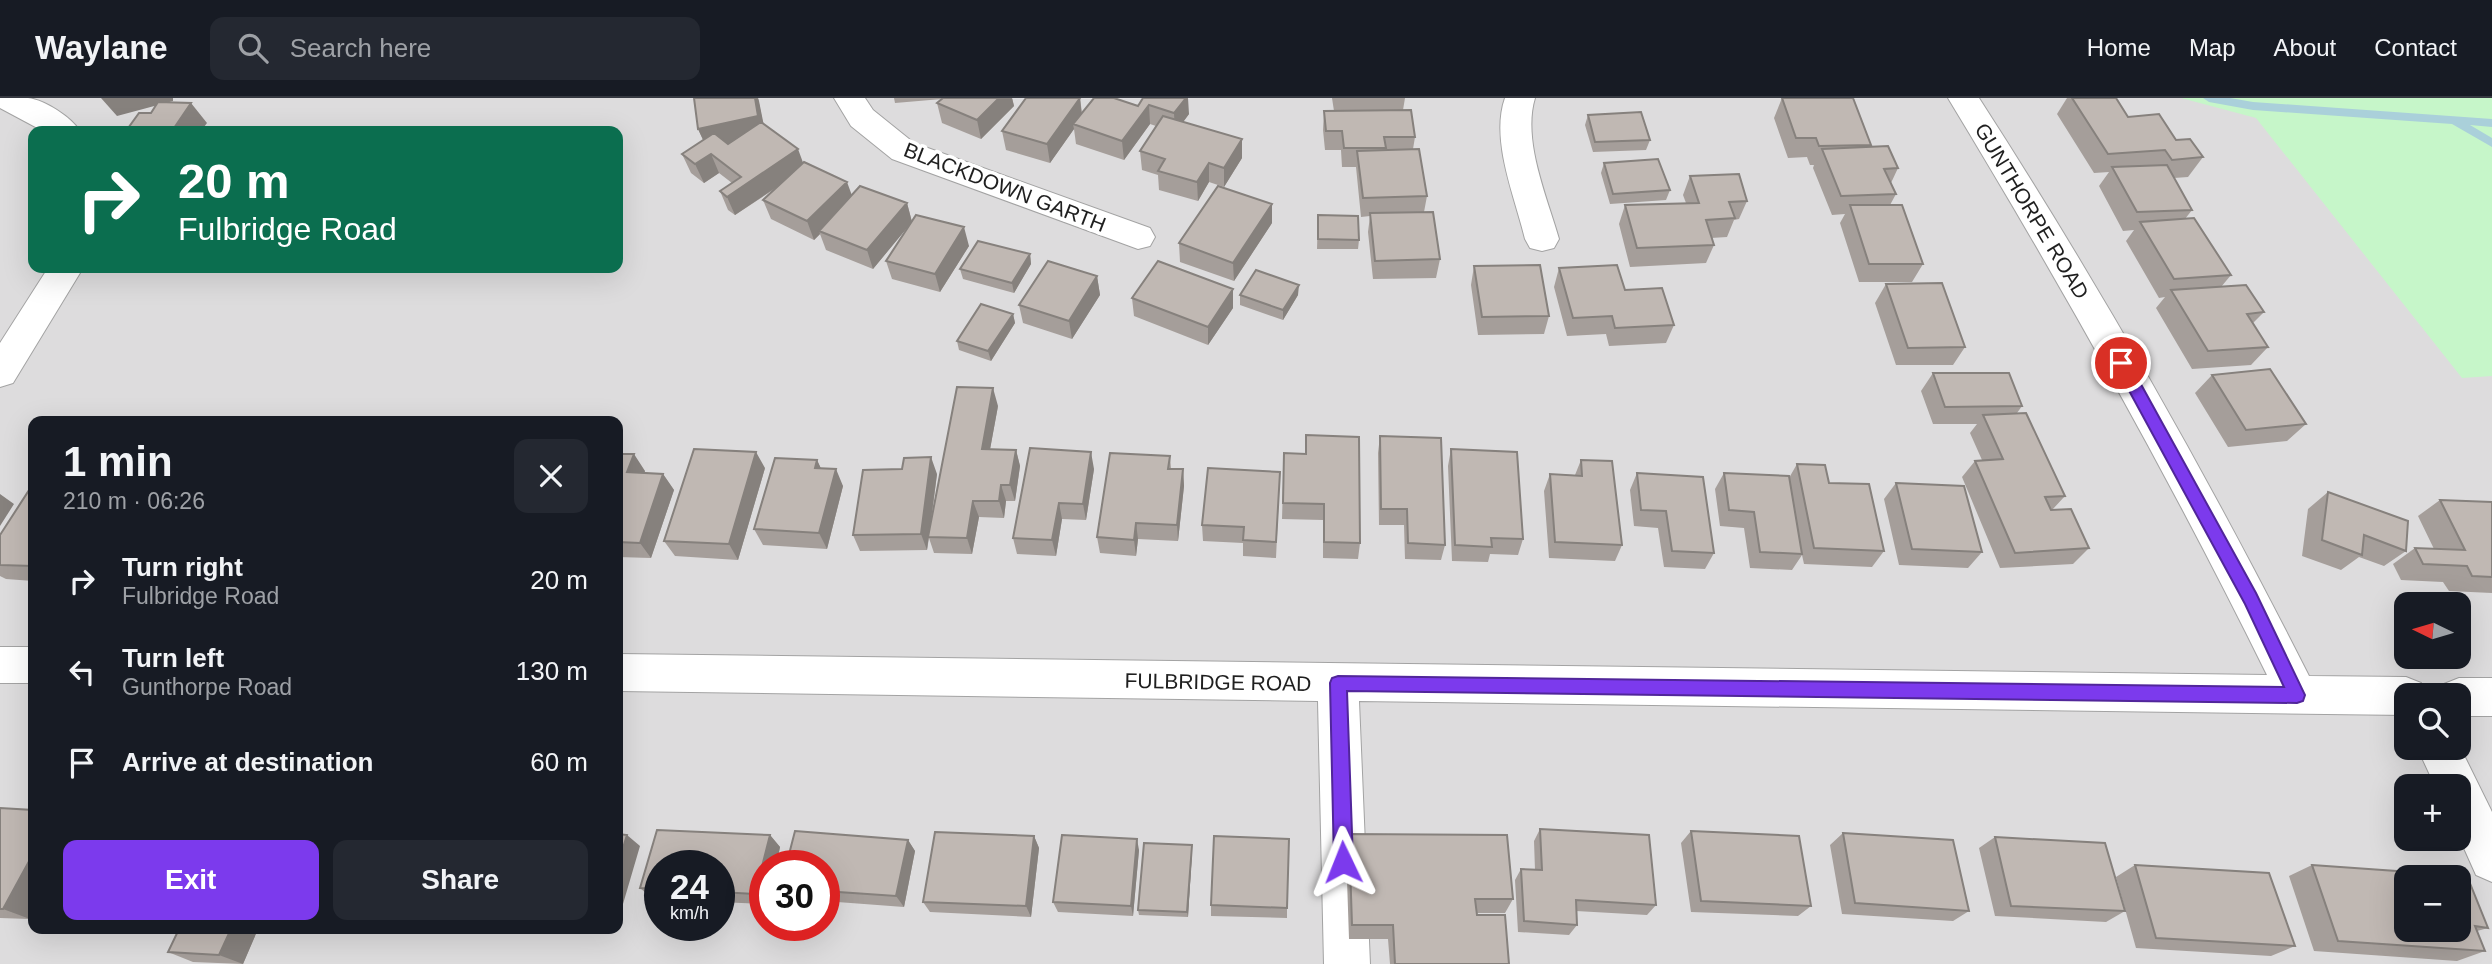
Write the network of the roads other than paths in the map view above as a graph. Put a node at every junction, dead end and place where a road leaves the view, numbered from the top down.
1 (6, 98) edge
2 (849, 98) edge
3 (1520, 98) edge
4 (1963, 98) edge
5 (57, 126) edge
6 (1138, 237) dead end
7 (1542, 239) dead end
8 (63, 273) edge
9 (0, 373) edge
10 (0, 665) edge
11 (28, 665) edge
12 (623, 673) edge
13 (1338, 683) junction
14 (2297, 695) junction
15 (2394, 696) edge
16 (2471, 696) edge
17 (2492, 697) edge
18 (2471, 816) edge
19 (2492, 860) edge
20 (1347, 964) edge

1 - 5 street
2 - 6 street, BLACKDOWN GARTH
3 - 7 street
4 - 14 street, GUNTHORPE ROAD
8 - 9 street
10 - 11 street
12 - 13 street, FULBRIDGE ROAD
13 - 14 street, FULBRIDGE ROAD
13 - 20 street
14 - 15 street, FULBRIDGE ROAD
16 - 17 street
18 - 19 street

